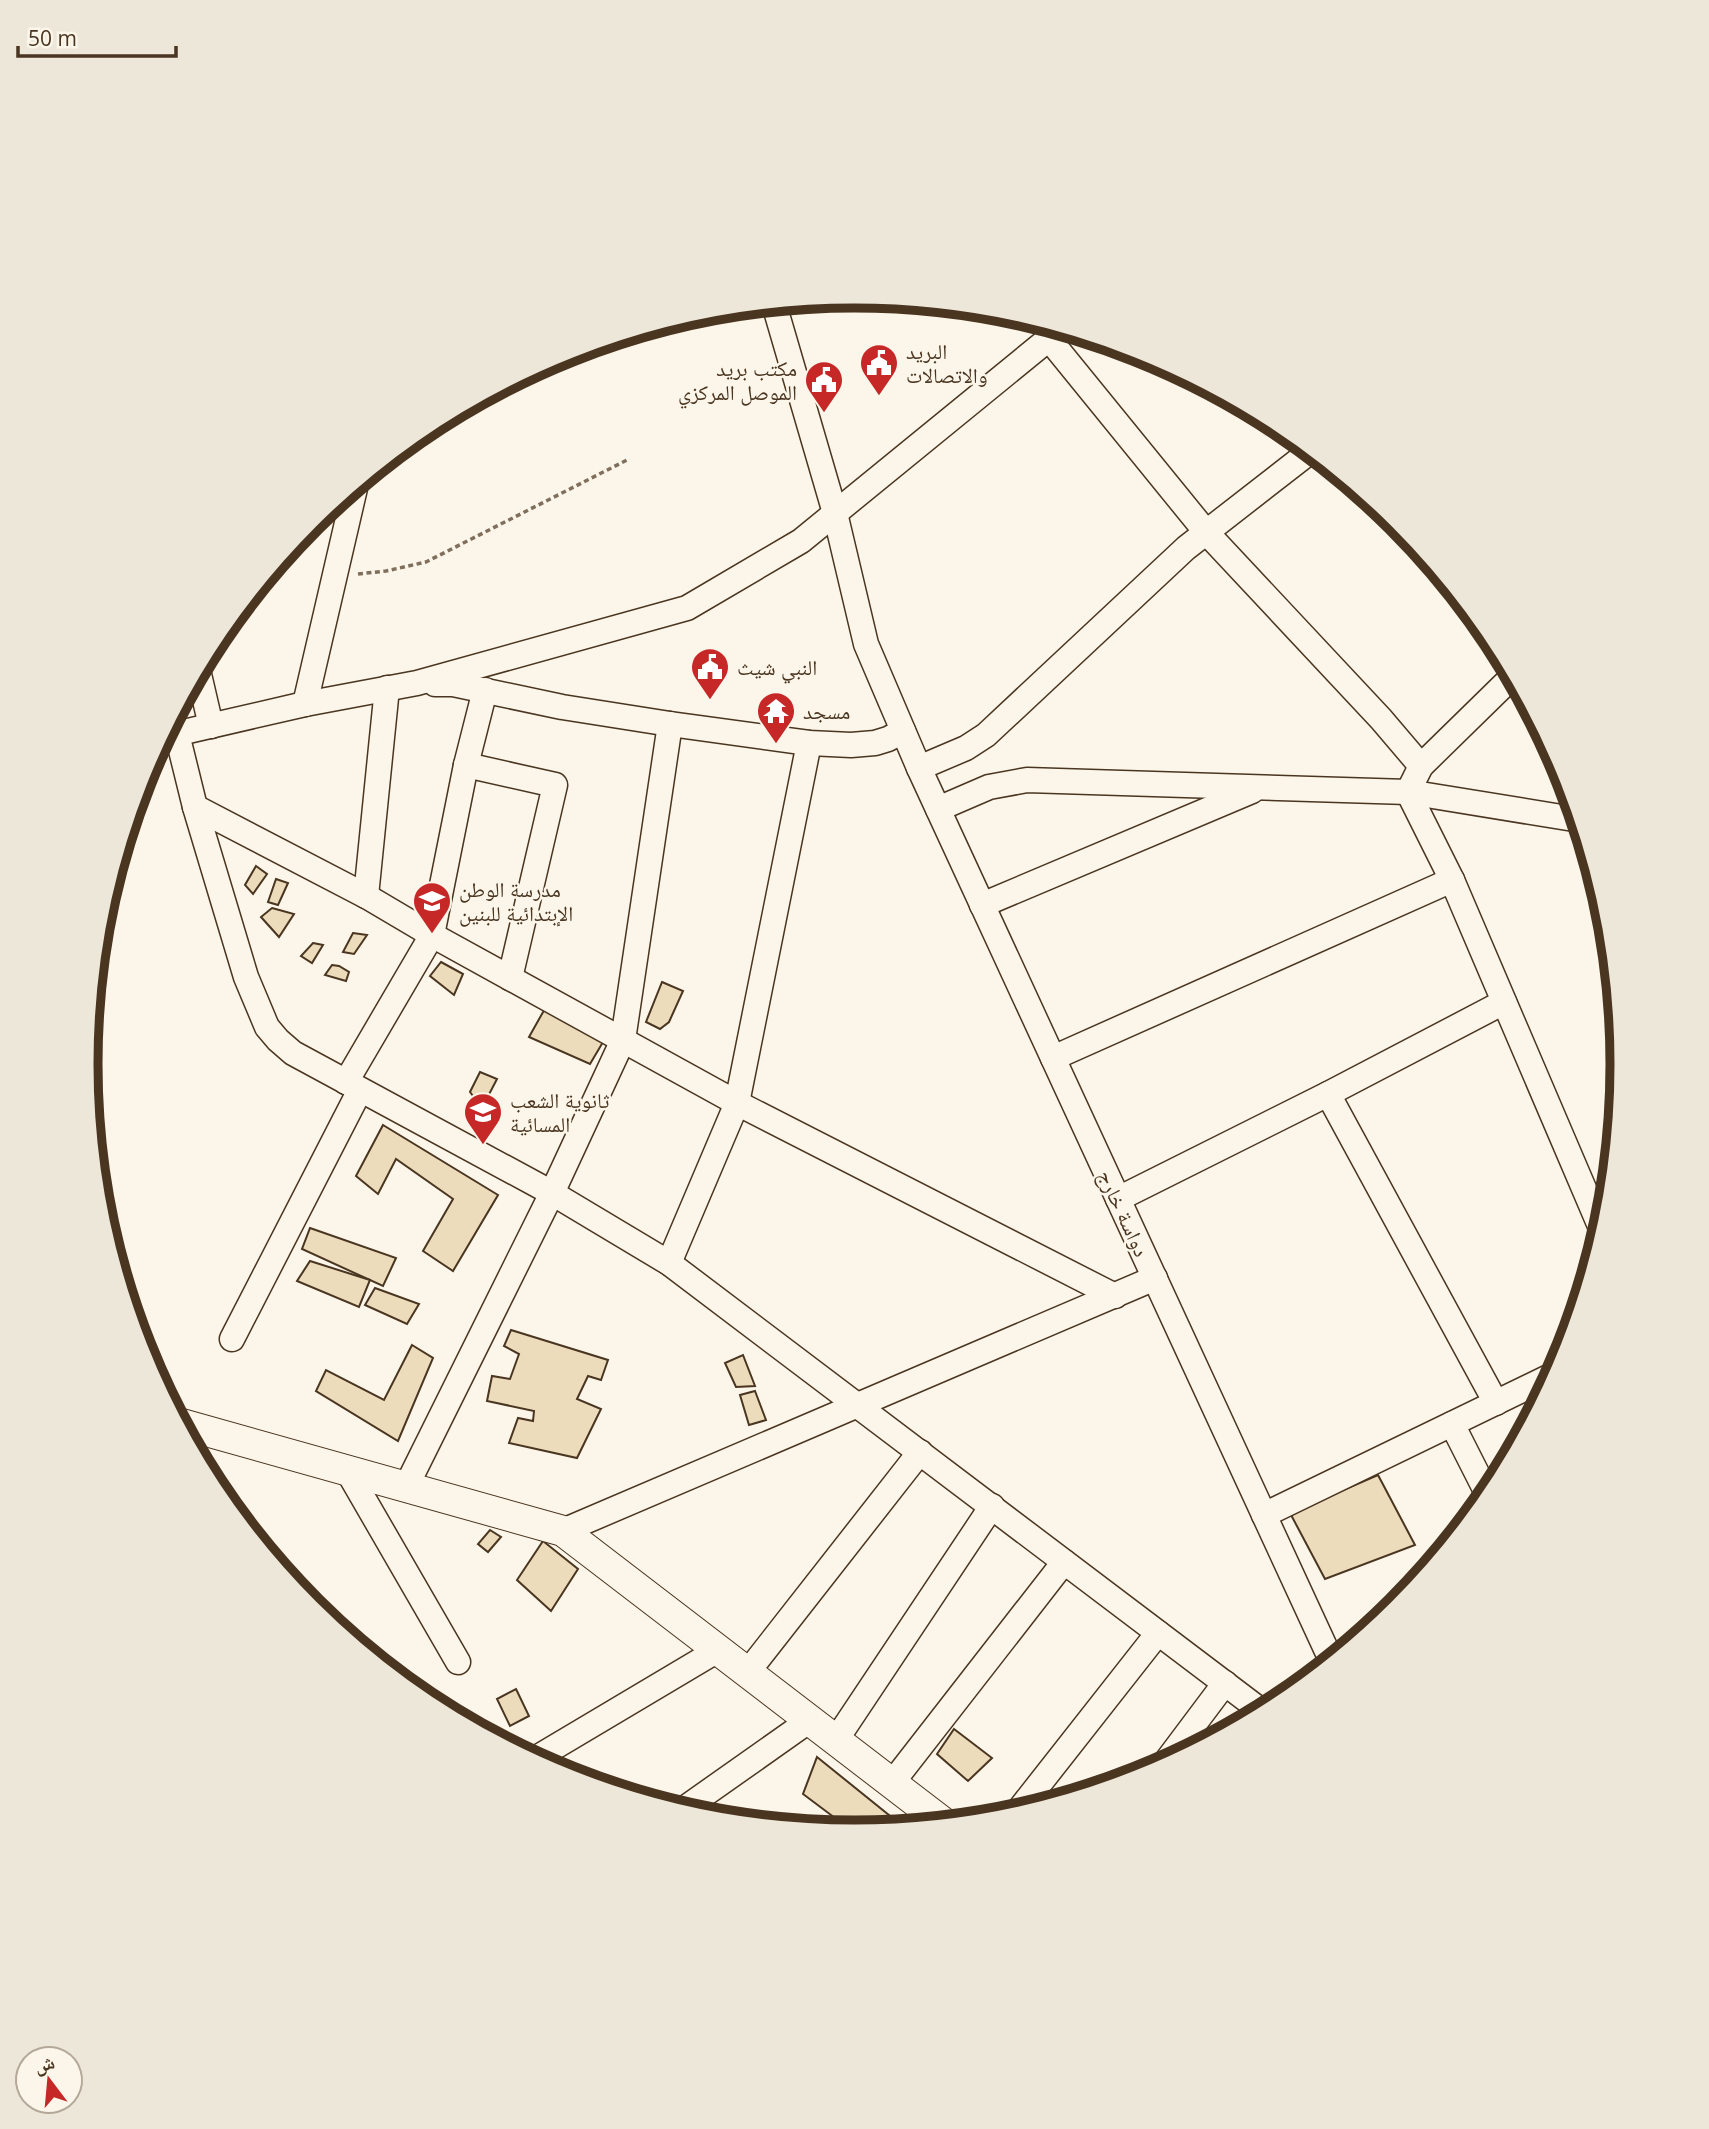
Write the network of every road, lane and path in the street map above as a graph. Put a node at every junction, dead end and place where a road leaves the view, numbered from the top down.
1 (776, 312) edge
2 (1048, 334) edge
3 (1056, 336) edge
4 (1304, 456) edge
5 (627, 460) dead end
6 (353, 499) edge
7 (835, 513) junction
8 (1206, 532) junction
9 (335, 577) junction
10 (1507, 681) edge
11 (201, 683) edge
12 (417, 683) junction
13 (387, 688) junction
14 (485, 690) junction
15 (305, 704) junction
16 (670, 724) junction
17 (211, 726) junction
18 (903, 731) junction
19 (174, 734) edge
20 (172, 740) edge
21 (809, 743) junction
22 (466, 765) junction
23 (918, 766) junction
24 (1421, 766) junction
25 (1259, 788) junction
26 (1408, 792) junction
27 (195, 807) junction
28 (938, 809) junction
29 (1570, 818) edge
30 (1452, 880) junction
31 (366, 896) junction
32 (982, 905) junction
33 (432, 935) junction
34 (510, 978) junction
35 (1504, 1002) junction
36 (623, 1040) junction
37 (1053, 1058) junction
38 (353, 1086) junction
39 (1328, 1094) junction
40 (737, 1103) junction
41 (552, 1194) junction
42 (1118, 1199) junction
43 (1595, 1215) edge
44 (669, 1263) junction
45 (1154, 1278) junction
46 (1115, 1296) junction
47 (232, 1339) dead end
48 (1541, 1381) edge
49 (1496, 1403) junction
50 (858, 1406) junction
51 (1452, 1424) junction
52 (190, 1426) edge
53 (920, 1452) junction
54 (347, 1470) junction
55 (1483, 1486) edge
56 (406, 1487) junction
57 (992, 1507) junction
58 (1264, 1515) junction
59 (563, 1531) junction
60 (1064, 1562) junction
61 (1158, 1633) junction
62 (718, 1650) junction
63 (1328, 1654) edge
64 (457, 1662) dead end
65 (747, 1672) junction
66 (1225, 1683) junction
67 (1255, 1706) edge
68 (810, 1720) junction
69 (836, 1740) junction
70 (1176, 1749) edge
71 (544, 1754) edge
72 (892, 1783) junction
73 (1026, 1800) edge
74 (693, 1803) edge
75 (935, 1816) edge

1 - 7 street, دواسة خارج
2 - 7 street
3 - 8 street
4 - 8 street
5 - 9 path
6 - 9 street
7 - 12 street
7 - 18 street, دواسة خارج
8 - 23 street
8 - 24 street
9 - 15 street
10 - 24 street
11 - 17 street
12 - 13 street
12 - 14 street
13 - 15 street
13 - 31 street
14 - 16 street
14 - 22 street
15 - 17 street
16 - 21 street
16 - 36 street
17 - 19 street
18 - 21 street
18 - 23 street, دواسة خارج
20 - 27 street
21 - 40 street
22 - 33 street
22 - 34 street
23 - 28 street, دواسة خارج
24 - 26 street
25 - 26 street
25 - 28 street
25 - 32 street
26 - 29 street
26 - 30 street
27 - 31 street
27 - 38 street
28 - 32 street, دواسة خارج
30 - 35 street
30 - 37 street
31 - 33 street
32 - 37 street, دواسة خارج
33 - 34 street
33 - 38 street
34 - 36 street
35 - 39 street
35 - 43 street
36 - 40 street
36 - 41 street
37 - 42 street, دواسة خارج
38 - 41 street
38 - 47 street
39 - 42 street
39 - 49 street
40 - 44 street
40 - 46 street
41 - 44 street
41 - 56 street
42 - 45 street, دواسة خارج
44 - 50 street
45 - 46 street
45 - 58 street, دواسة خارج
46 - 50 street
48 - 49 street
49 - 51 street
50 - 53 street
50 - 59 street
51 - 55 street
51 - 58 street
52 - 54 main road
53 - 57 street
53 - 65 street
54 - 56 main road
54 - 64 street
56 - 59 main road
57 - 60 street
57 - 69 street
58 - 63 street, دواسة خارج
59 - 62 main road
60 - 61 street
60 - 72 street
61 - 66 street
61 - 73 street
62 - 65 main road
62 - 71 street
65 - 68 main road
66 - 67 street
66 - 70 street
68 - 69 main road
68 - 74 street
69 - 72 main road
72 - 75 main road

